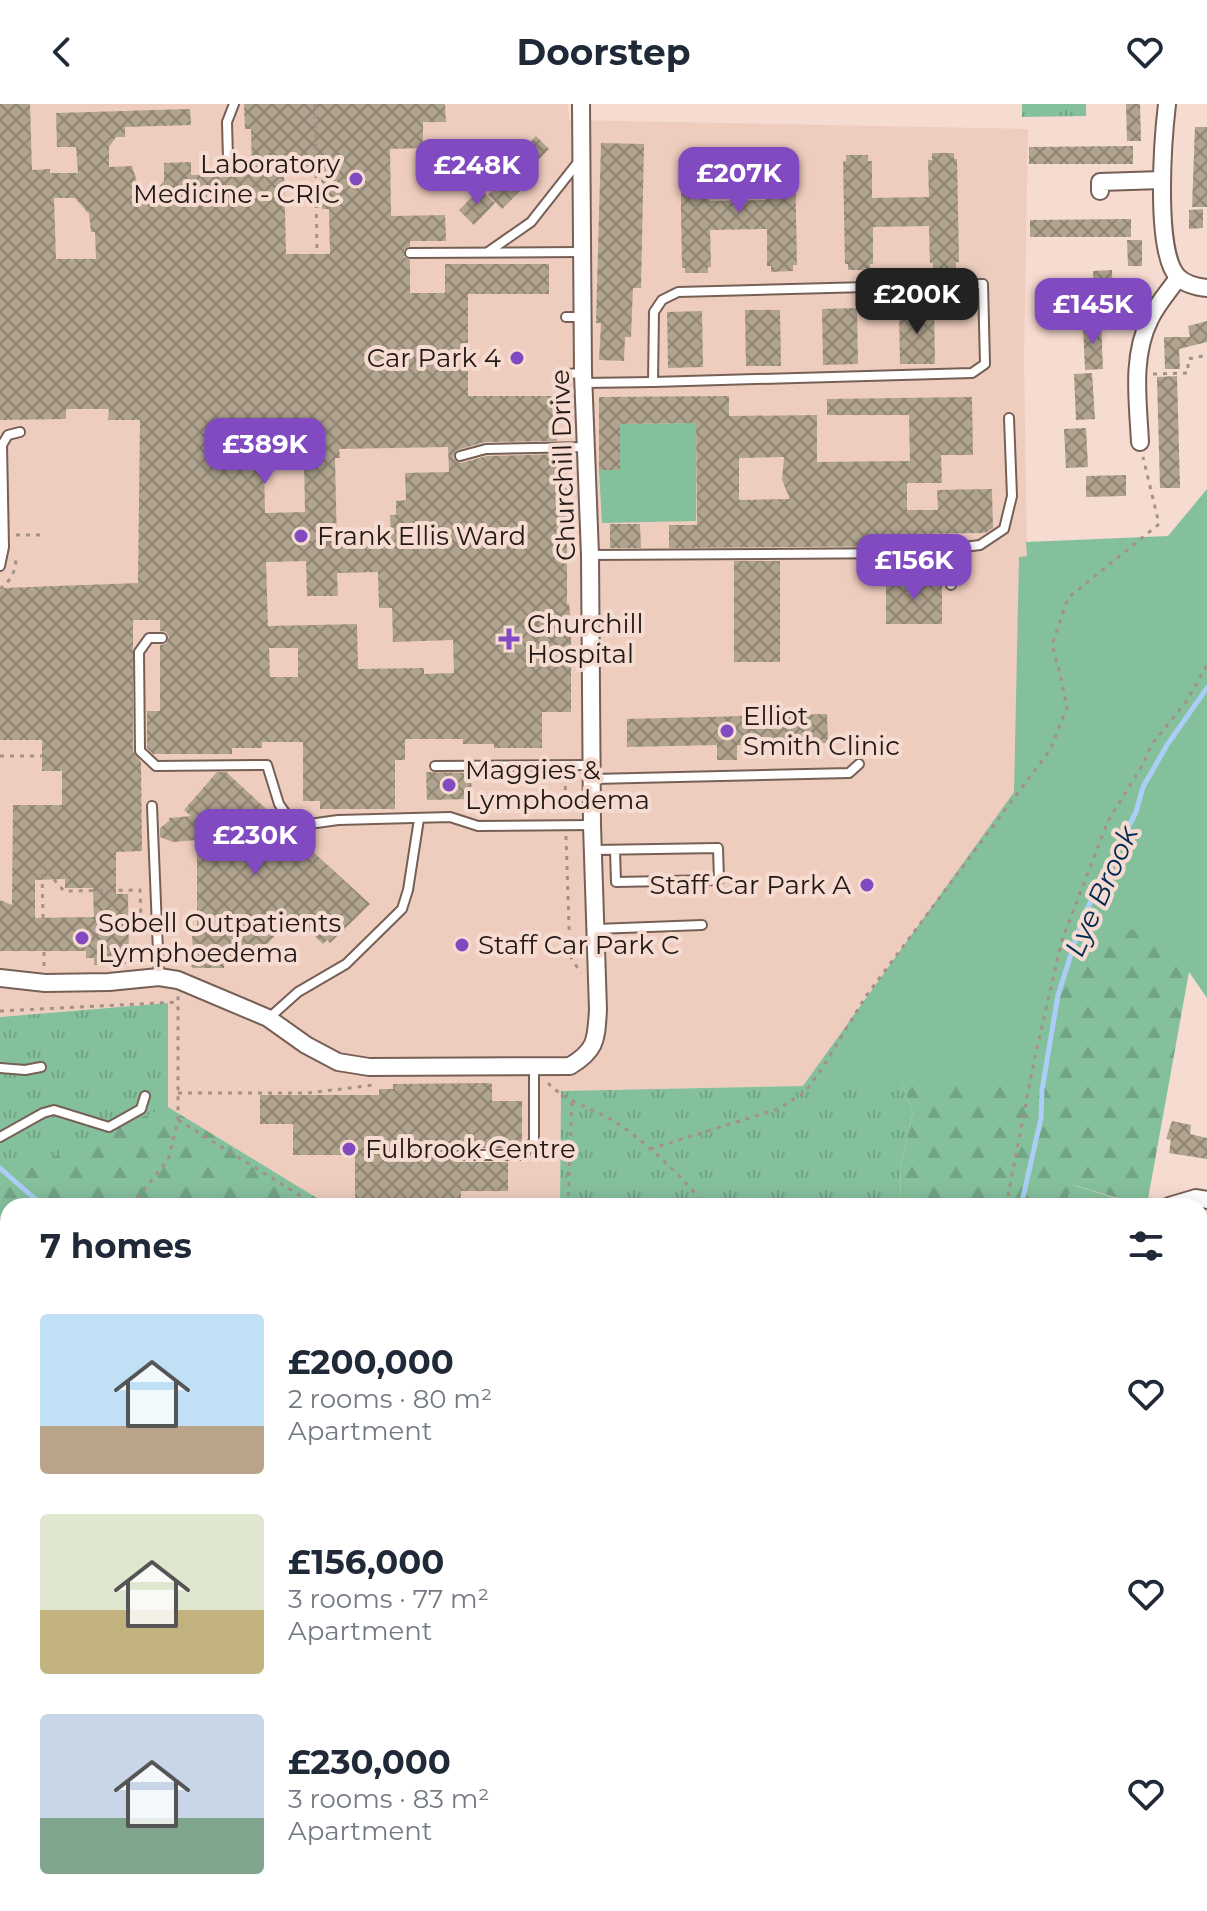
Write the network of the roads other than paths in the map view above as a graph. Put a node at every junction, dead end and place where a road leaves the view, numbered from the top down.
1 (234, 104) edge
2 (581, 104) edge
3 (1167, 104) edge
4 (582, 157) junction
5 (228, 159) dead end
6 (1162, 180) junction
7 (1100, 191) dead end
8 (581, 252) junction
9 (410, 253) dead end
10 (487, 253) junction
11 (1178, 278) junction
12 (1207, 288) edge
13 (578, 377) junction
14 (653, 382) junction
15 (1009, 418) dead end
16 (20, 432) dead end
17 (1140, 442) road end
18 (587, 447) junction
19 (460, 456) dead end
20 (950, 550) junction
21 (590, 555) junction
22 (0, 566) edge
23 (951, 585) dead end
24 (162, 638) dead end
25 (859, 764) dead end
26 (435, 766) dead end
27 (592, 772) junction
28 (152, 806) dead end
29 (419, 819) junction
30 (592, 825) junction
31 (593, 850) junction
32 (615, 850) junction
33 (702, 925) dead end
34 (595, 929) junction
35 (159, 977) junction
36 (0, 978) edge
37 (268, 1018) junction
38 (41, 1067) dead end
39 (0, 1068) edge
40 (534, 1073) junction
41 (145, 1096) dead end
42 (0, 1137) edge
43 (460, 1155) dead end

1 - 5 lane
2 - 4 street, Churchill Drive
3 - 6 street
4 - 8 street, Churchill Drive
4 - 10 lane
6 - 7 street
6 - 11 street
8 - 10 lane
8 - 13 street, Churchill Drive
9 - 10 lane
11 - 12 street
11 - 17 street
13 - 14 lane
13 - 18 street, Churchill Drive
14 - 14 lane
15 - 20 lane
16 - 22 lane
18 - 19 lane
18 - 21 street, Churchill Drive
20 - 21 lane
20 - 23 lane
21 - 27 street, Churchill Drive
24 - 29 lane
25 - 27 lane
26 - 27 lane
27 - 30 street, Churchill Drive
28 - 35 lane
29 - 30 lane
29 - 37 lane
30 - 31 street, Churchill Drive
31 - 32 lane
31 - 34 street, Churchill Drive
32 - 32 lane
33 - 34 lane
34 - 40 street, Churchill Drive
35 - 36 street
35 - 37 street, Churchill Drive
37 - 40 street, Churchill Drive
38 - 39 lane
40 - 43 lane
41 - 42 lane

